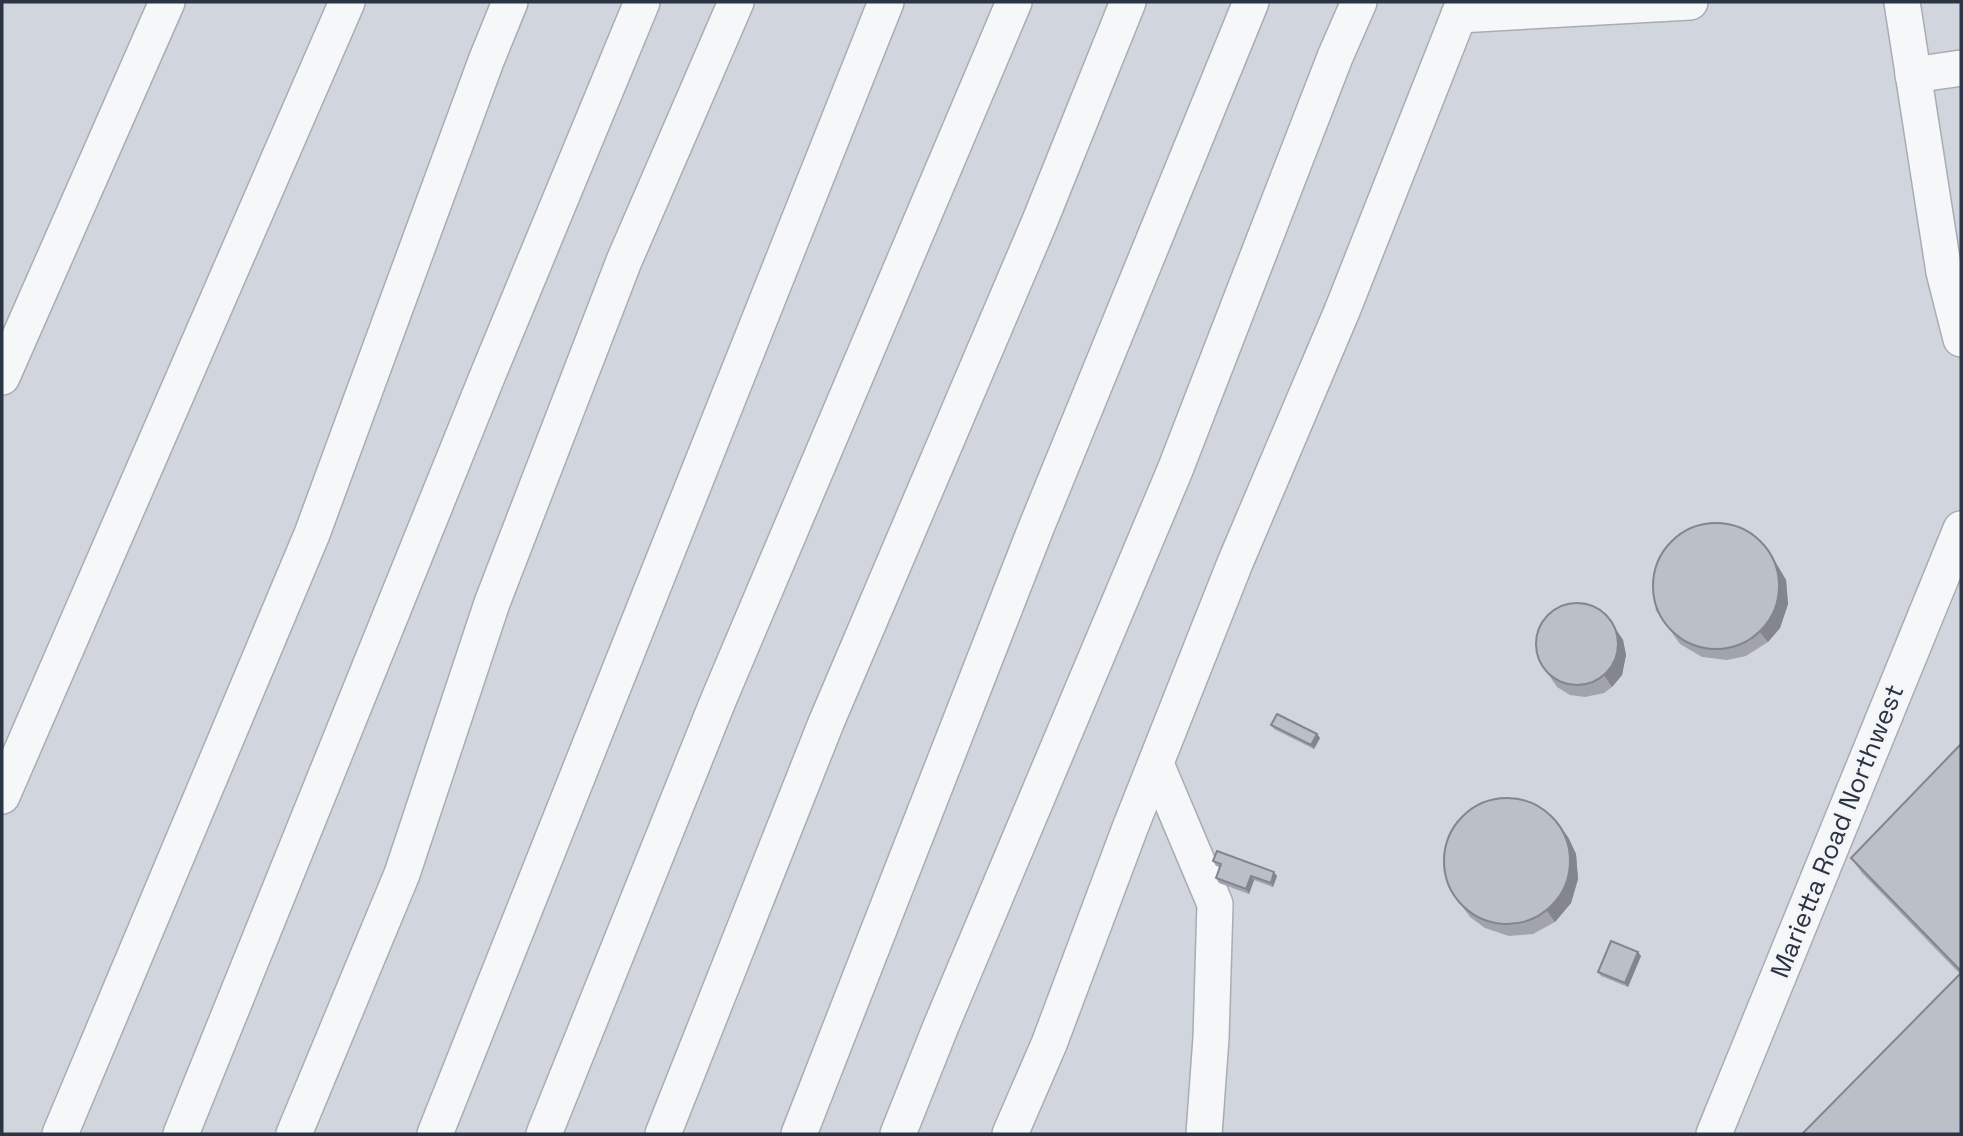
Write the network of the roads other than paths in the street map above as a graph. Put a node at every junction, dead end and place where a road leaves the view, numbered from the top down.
1 (167, 2) edge
2 (347, 2) edge
3 (510, 2) edge
4 (642, 2) edge
5 (736, 2) edge
6 (886, 2) edge
7 (1014, 2) edge
8 (1128, 2) edge
9 (1251, 2) edge
10 (1359, 2) edge
11 (1689, 2) edge
12 (1902, 2) edge
13 (1462, 8) edge
14 (1961, 68) edge
15 (1913, 75) junction
16 (1961, 339) edge
17 (2, 377) edge
18 (1961, 529) edge
19 (1156, 764) junction
20 (2, 796) edge
21 (60, 1134) edge
22 (181, 1134) edge
23 (294, 1134) edge
24 (435, 1134) edge
25 (544, 1134) edge
26 (663, 1134) edge
27 (799, 1134) edge
28 (898, 1134) edge
29 (1010, 1134) edge
30 (1204, 1134) edge
31 (1714, 1134) edge

1 - 17 street
2 - 20 street
3 - 21 street
4 - 22 street
5 - 23 street
6 - 24 street
7 - 25 street
8 - 26 street
9 - 27 street
10 - 28 street
11 - 13 street
12 - 15 street
13 - 19 street
14 - 15 street
15 - 16 street
18 - 31 street, Marietta Road Northwest
19 - 29 street
19 - 30 street

